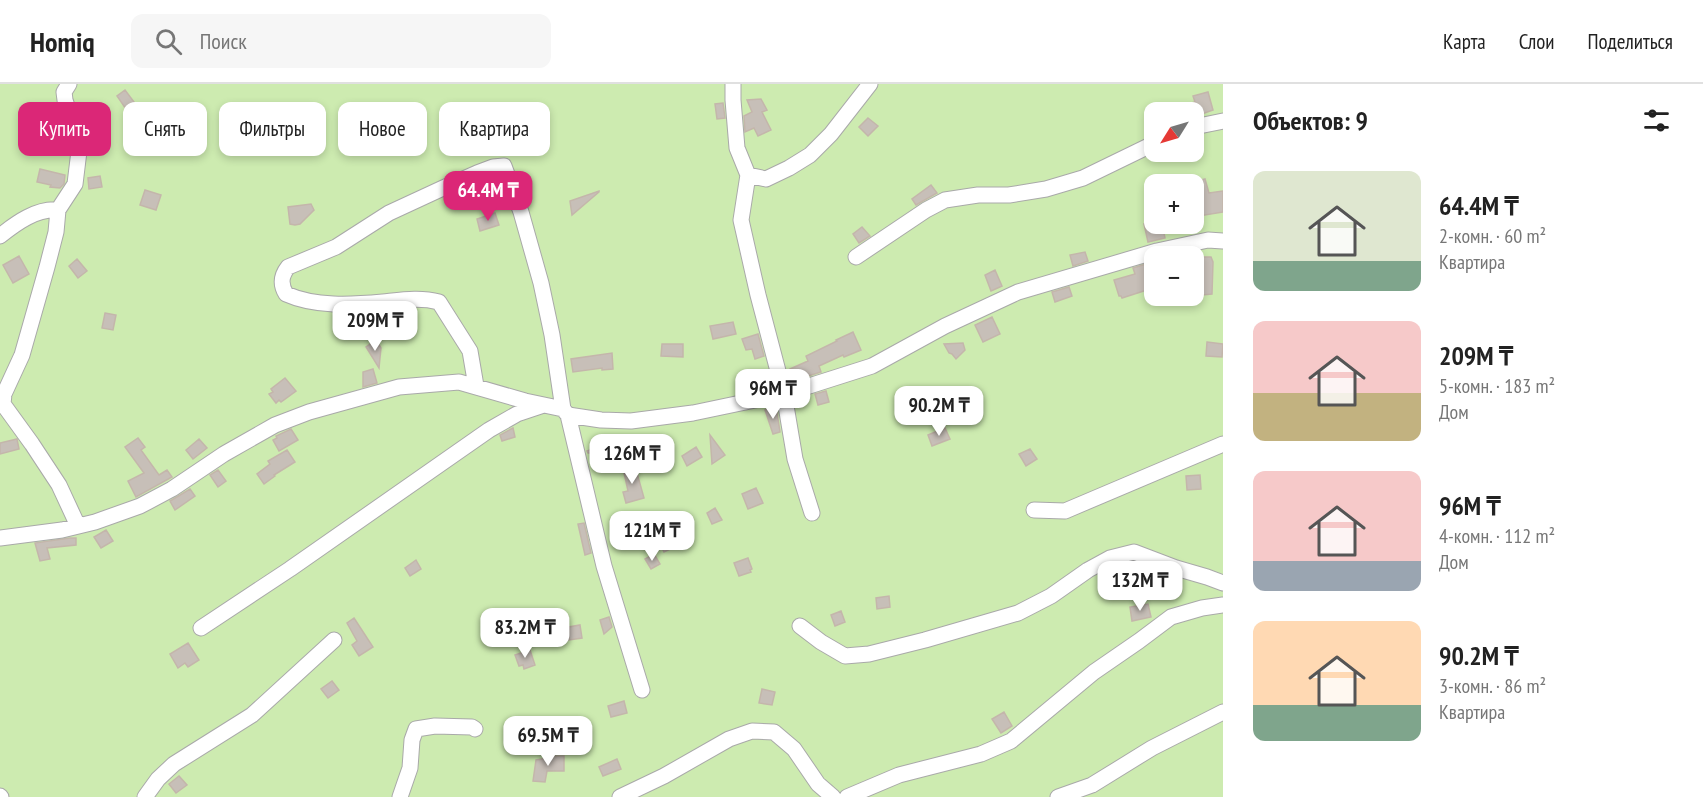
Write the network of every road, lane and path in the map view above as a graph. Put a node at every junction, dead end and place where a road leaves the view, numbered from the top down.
1 (69, 84) edge
2 (733, 84) edge
3 (870, 84) edge
4 (1223, 121) edge
5 (1204, 124) edge
6 (1144, 148) edge
7 (748, 175) junction
8 (58, 210) junction
9 (0, 236) edge
10 (1223, 241) edge
11 (856, 257) dead end
12 (476, 386) junction
13 (784, 394) junction
14 (547, 404) junction
15 (565, 412) junction
16 (1223, 444) edge
17 (1034, 510) dead end
18 (812, 513) dead end
19 (78, 526) junction
20 (0, 538) edge
21 (1223, 583) edge
22 (1223, 605) edge
23 (800, 626) dead end
24 (201, 628) dead end
25 (334, 640) dead end
26 (642, 690) dead end
27 (1223, 712) edge
28 (475, 729) dead end
29 (145, 797) edge
30 (400, 797) edge
31 (620, 797) edge
32 (833, 797) edge
33 (847, 797) edge
34 (1058, 797) edge

1 - 8 street
2 - 7 street
3 - 7 street
4 - 5 street
6 - 11 street
7 - 13 street
8 - 9 street
8 - 19 street
10 - 13 street
12 - 14 street
12 - 15 street
12 - 19 street
13 - 15 street
13 - 18 street
14 - 15 street
14 - 24 street
15 - 26 street
16 - 17 street
19 - 20 street
21 - 23 street
22 - 33 street
25 - 29 street
27 - 34 street
28 - 30 street
31 - 32 street

